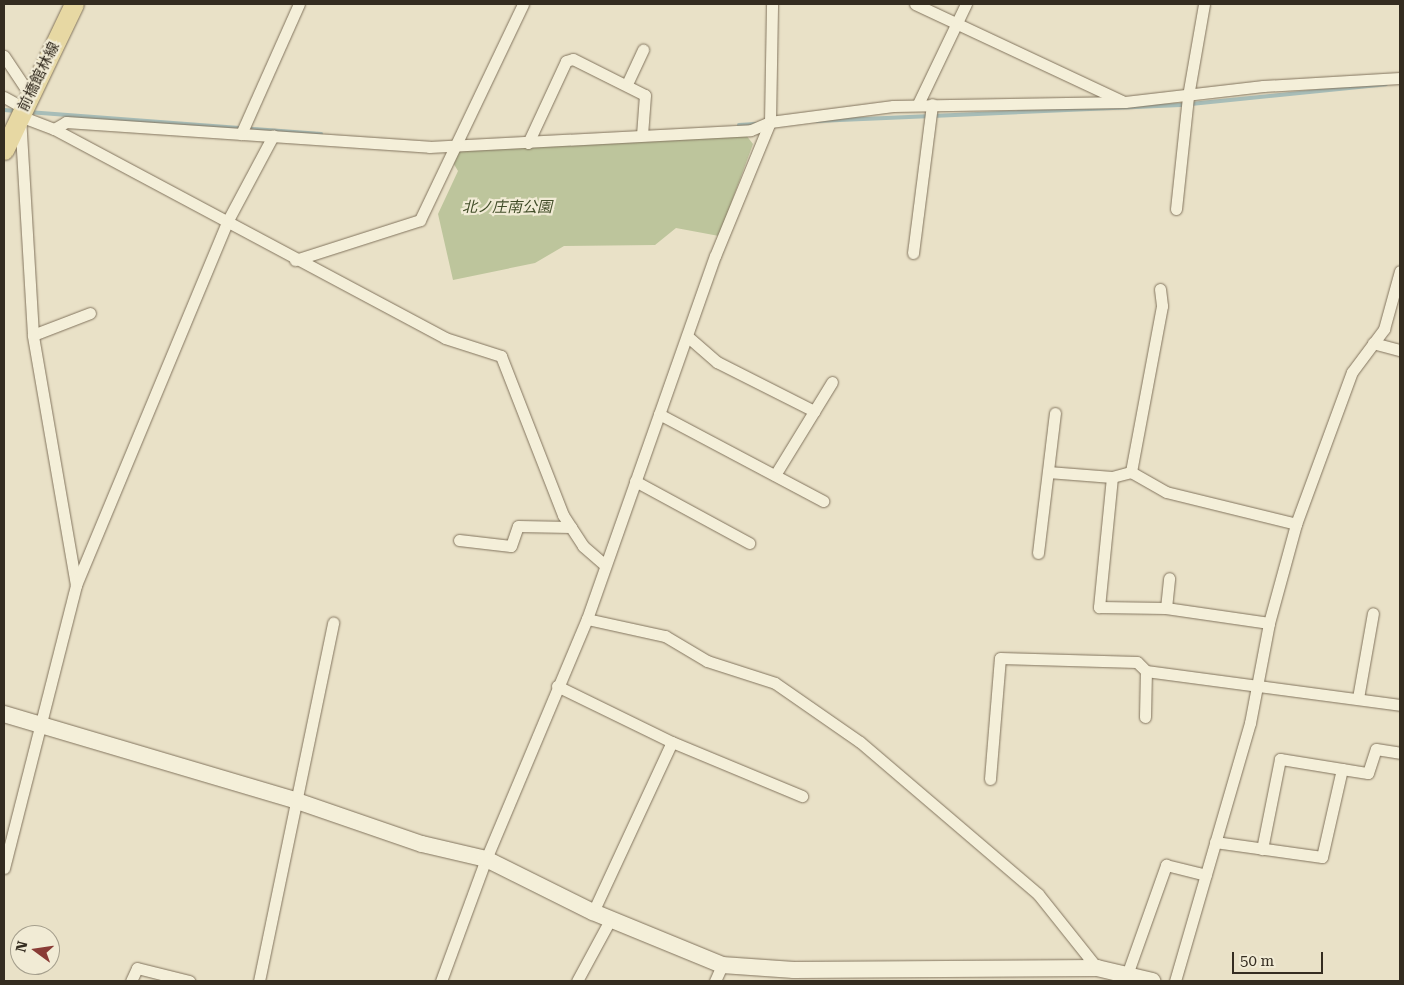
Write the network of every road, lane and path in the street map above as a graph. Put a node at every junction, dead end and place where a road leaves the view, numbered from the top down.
1 (74, 4) edge
2 (299, 4) edge
3 (523, 4) edge
4 (772, 4) edge
5 (915, 4) edge
6 (966, 4) edge
7 (1204, 4) edge
8 (956, 23) junction
9 (643, 49) dead end
10 (4, 56) edge
11 (1400, 78) edge
12 (627, 84) junction
13 (1188, 96) junction
14 (4, 97) edge
15 (1125, 102) junction
16 (918, 104) junction
17 (932, 104) junction
18 (25, 106) junction
19 (770, 122) junction
20 (54, 129) junction
21 (241, 134) junction
22 (642, 135) junction
23 (274, 136) junction
24 (528, 143) junction
25 (456, 145) junction
26 (4, 150) edge
27 (1176, 209) dead end
28 (228, 222) junction
29 (913, 253) dead end
30 (295, 260) junction
31 (1400, 271) edge
32 (1160, 290) dead end
33 (90, 313) dead end
34 (33, 335) junction
35 (687, 336) junction
36 (1374, 343) junction
37 (1400, 350) edge
38 (832, 382) dead end
39 (814, 411) junction
40 (1055, 413) dead end
41 (659, 414) junction
42 (1048, 472) junction
43 (1131, 472) junction
44 (775, 476) junction
45 (1112, 477) junction
46 (635, 481) junction
47 (823, 501) dead end
48 (1296, 524) junction
49 (570, 527) junction
50 (459, 540) dead end
51 (750, 543) dead end
52 (1038, 553) dead end
53 (605, 565) junction
54 (1169, 578) dead end
55 (76, 585) junction
56 (1166, 608) junction
57 (1373, 613) dead end
58 (587, 619) junction
59 (333, 623) dead end
60 (1269, 623) junction
61 (1146, 671) junction
62 (1258, 685) junction
63 (557, 686) junction
64 (1358, 698) junction
65 (1400, 705) edge
66 (4, 714) edge
67 (1145, 717) dead end
68 (39, 727) junction
69 (672, 742) junction
70 (1400, 753) edge
71 (1342, 769) junction
72 (990, 779) dead end
73 (802, 796) dead end
74 (294, 800) junction
75 (1215, 842) junction
76 (1262, 849) junction
77 (486, 859) junction
78 (5, 861) edge
79 (1206, 875) junction
80 (593, 912) junction
81 (610, 920) junction
82 (722, 965) junction
83 (1097, 968) junction
84 (1128, 972) junction
85 (913, 976) edge
86 (131, 981) edge
87 (189, 981) edge
88 (259, 981) edge
89 (442, 981) edge
90 (577, 981) edge
91 (715, 981) edge
92 (1152, 981) edge
93 (1175, 981) edge

1 - 18 main road, 前橋館林線
2 - 21 street
3 - 25 street
4 - 19 street
5 - 8 street
6 - 8 street
7 - 13 street
8 - 15 street
8 - 16 street
9 - 12 street
10 - 18 street
11 - 13 street
12 - 22 street
12 - 24 street
13 - 15 street
13 - 27 street
14 - 18 street
15 - 17 street
16 - 17 street
16 - 19 street
17 - 29 street
18 - 20 street
18 - 26 main road, 前橋館林線
18 - 34 street
19 - 22 street
19 - 35 street
20 - 21 street
20 - 28 street
21 - 23 street
22 - 24 street
23 - 25 street
23 - 28 street
24 - 25 street
25 - 30 street
28 - 30 street
28 - 55 street
30 - 49 street
31 - 36 street
32 - 43 street
33 - 34 street
34 - 55 street
35 - 39 street
35 - 41 street
36 - 37 street
36 - 48 street
38 - 39 street
39 - 44 street
40 - 42 street
41 - 44 street
41 - 46 street
42 - 45 street
42 - 52 street
43 - 45 street
43 - 48 street
44 - 47 street
45 - 56 street
46 - 51 street
46 - 53 street
48 - 60 street
49 - 50 street
49 - 53 street
53 - 58 street
54 - 56 street
55 - 68 street
56 - 60 street
57 - 64 street
58 - 63 street
58 - 83 street
59 - 74 street
60 - 62 street
61 - 62 street
61 - 67 street
61 - 72 street
62 - 64 street
62 - 75 street
63 - 69 street
63 - 77 street
64 - 65 street
66 - 68 street
68 - 74 street
68 - 78 street
69 - 73 street
69 - 80 street
70 - 71 street
71 - 76 street
71 - 76 street
74 - 77 street
74 - 88 street
75 - 76 street
75 - 79 street
77 - 80 street
77 - 89 street
79 - 84 street
79 - 93 street
80 - 81 street
81 - 82 street
81 - 90 street
82 - 85 street
82 - 91 street
83 - 84 street
83 - 85 street
84 - 92 street
86 - 87 street

